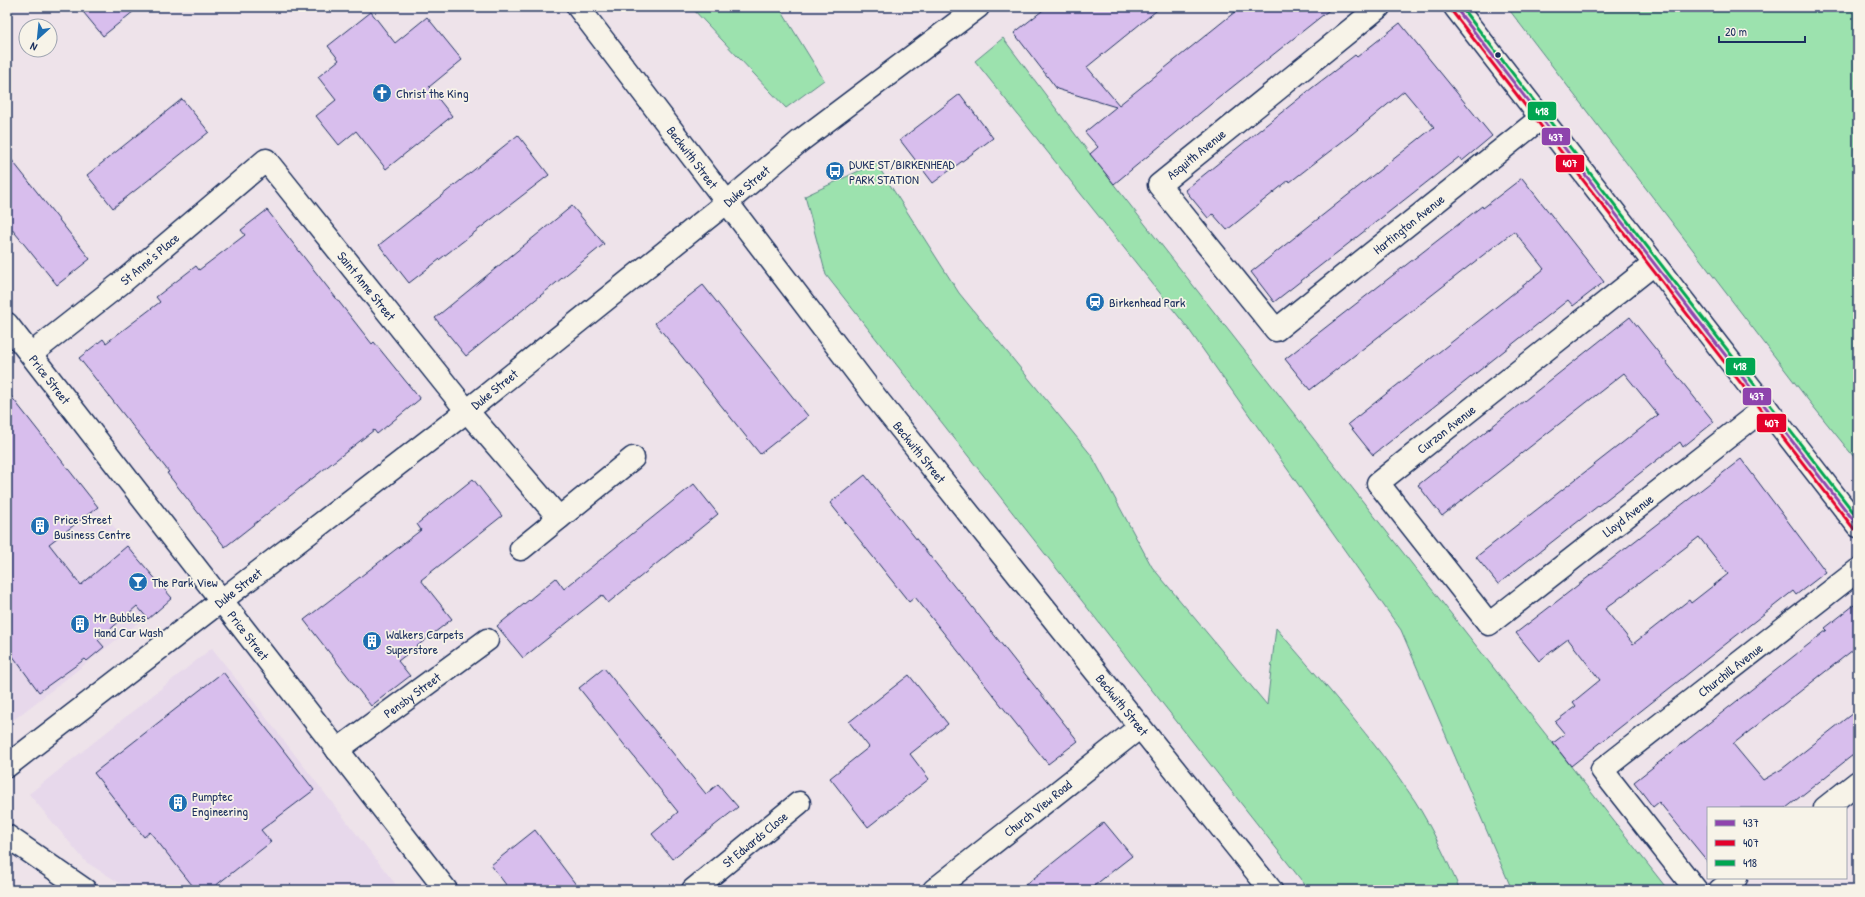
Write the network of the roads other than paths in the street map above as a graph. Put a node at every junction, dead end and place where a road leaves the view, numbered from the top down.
1 (578, 7) edge
2 (1379, 7) edge
3 (1455, 7) edge
4 (977, 8) edge
5 (1541, 118) junction
6 (266, 160) joint
7 (726, 203) junction
8 (1654, 264) junction
9 (7, 324) edge
10 (1276, 330) joint
11 (31, 354) junction
12 (1766, 407) junction
13 (467, 412) junction
14 (633, 458) dead end
15 (559, 518) junction
16 (1858, 526) edge
17 (521, 549) dead end
18 (1858, 570) edge
19 (221, 600) junction
20 (1489, 624) joint
21 (487, 640) dead end
22 (1140, 727) junction
23 (337, 750) junction
24 (7, 766) edge
25 (1858, 782) edge
26 (799, 803) dead end
27 (1826, 807) edge
28 (7, 836) edge
29 (1735, 879) edge
30 (85, 890) edge
31 (446, 890) edge
32 (693, 890) edge
33 (934, 890) edge
34 (1271, 890) edge
35 (1696, 890) edge
36 (1720, 890) edge

1 - 7 street, Beckwith Street
2 - 10 street, Asquith Avenue
3 - 5 street
4 - 7 street, Duke Street
5 - 8 street
5 - 10 street, Hartington Avenue
6 - 11 street, St Anne's Place
6 - 13 street, Saint Anne Street
7 - 13 street, Duke Street
7 - 22 street, Beckwith Street
8 - 12 street
8 - 20 street, Curzon Avenue
9 - 11 street, Price Street
11 - 19 street, Price Street
12 - 16 street
12 - 20 street, Lloyd Avenue
13 - 15 street, Saint Anne Street
13 - 19 street, Duke Street
14 - 15 street
15 - 17 street
18 - 35 street, Churchill Avenue
19 - 23 street, Price Street
19 - 24 street, Duke Street
21 - 23 street, Pensby Street
22 - 33 street, Church View Road
22 - 34 street, Beckwith Street
23 - 31 street, Price Street
25 - 27 street
26 - 32 street, St Edwards Close
28 - 30 street
29 - 36 street

